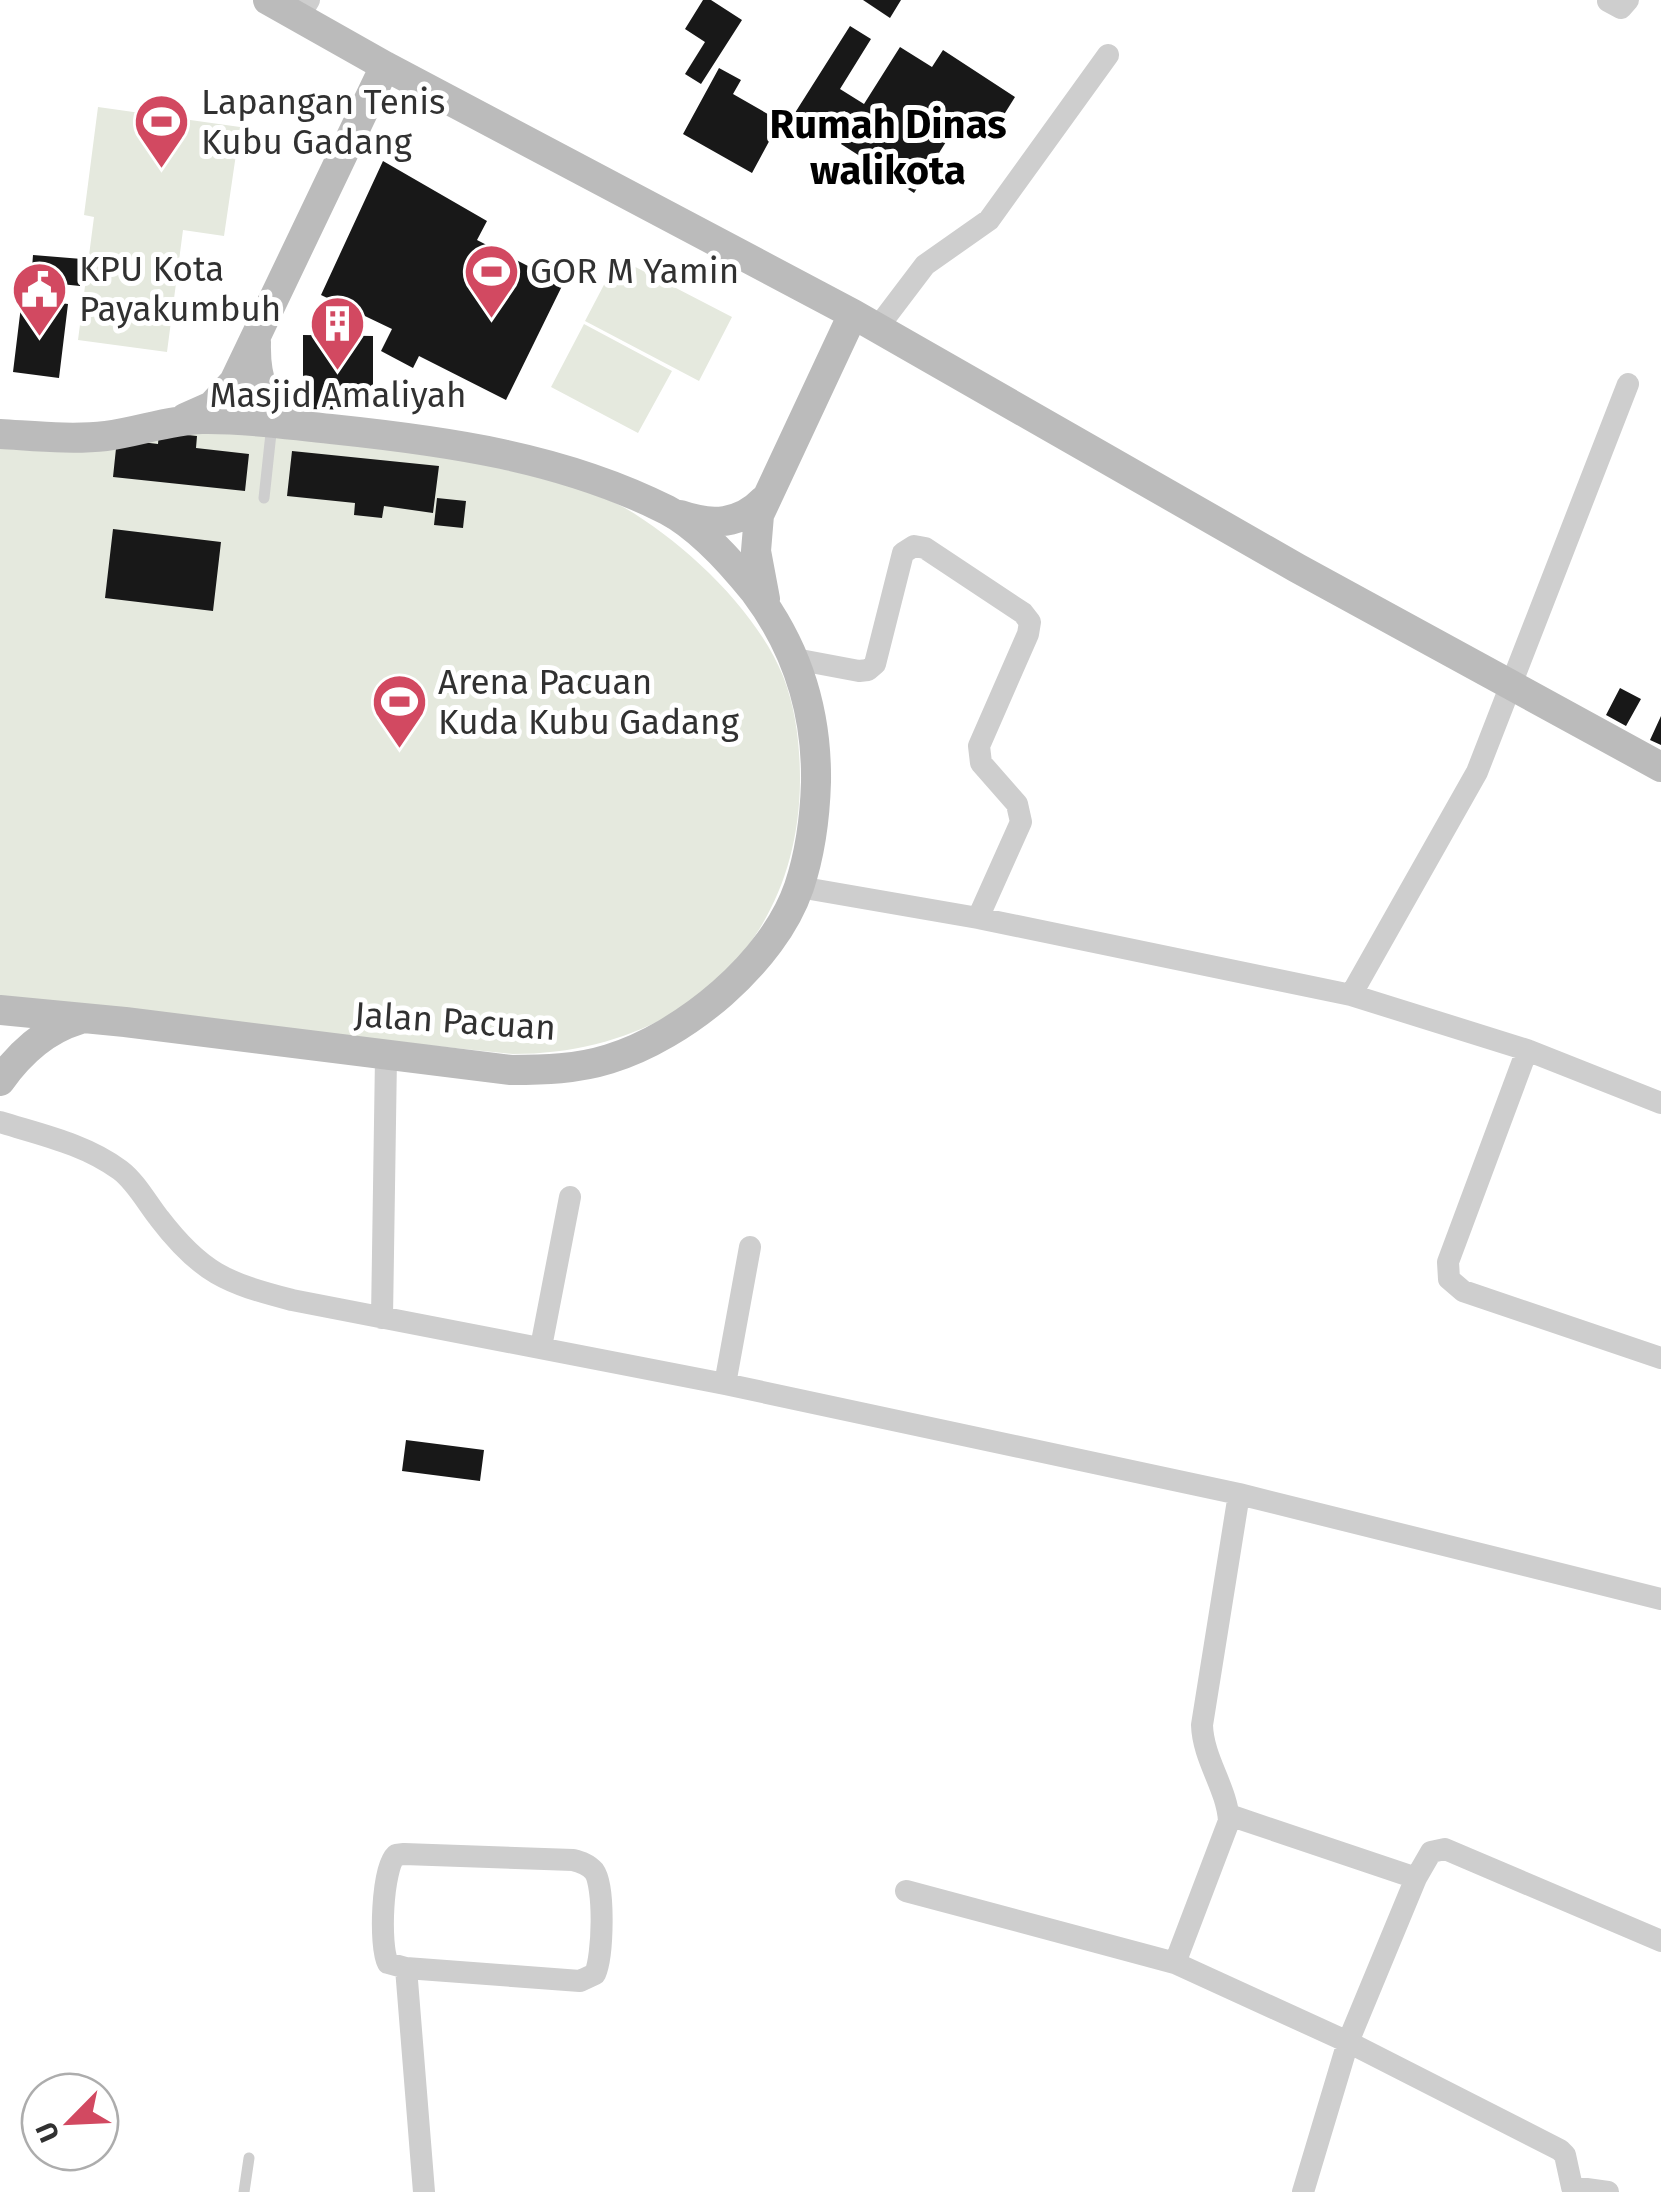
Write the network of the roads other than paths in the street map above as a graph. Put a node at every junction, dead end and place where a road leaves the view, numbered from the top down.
1 (268, 0) edge
2 (1628, 0) edge
3 (1608, 1) edge
4 (304, 9) edge
5 (1108, 56) dead end
6 (385, 66) junction
7 (866, 320) junction
8 (256, 342) junction
9 (1628, 384) dead end
10 (162, 424) junction
11 (287, 425) junction
12 (0, 434) edge
13 (264, 498) dead end
14 (764, 500) junction
15 (670, 512) junction
16 (769, 611) junction
17 (795, 659) junction
18 (1510, 682) junction
19 (1661, 767) edge
20 (799, 886) junction
21 (978, 918) junction
22 (1351, 994) junction
23 (0, 1010) edge
24 (80, 1019) junction
25 (1526, 1050) junction
26 (386, 1057) junction
27 (0, 1081) edge
28 (1661, 1104) edge
29 (0, 1122) edge
30 (570, 1197) dead end
31 (750, 1247) dead end
32 (382, 1318) junction
33 (541, 1347) junction
34 (1661, 1358) edge
35 (725, 1384) junction
36 (1240, 1494) junction
37 (1661, 1599) edge
38 (1229, 1814) junction
39 (1416, 1878) junction
40 (906, 1891) dead end
41 (1661, 1941) edge
42 (1176, 1963) junction
43 (406, 1968) junction
44 (1348, 2042) junction
45 (249, 2158) dead end
46 (244, 2192) edge
47 (424, 2192) edge
48 (1303, 2192) edge
49 (1608, 2192) edge

1 - 4 street
2 - 3 street
4 - 6 street
5 - 7 street
6 - 7 street
6 - 8 street
7 - 14 street
7 - 18 street
8 - 10 street
8 - 11 street
9 - 18 street
10 - 11 street, Jalan Pacuan
10 - 12 street, Jalan Pacuan
11 - 13 lane
11 - 15 street, Jalan Pacuan
14 - 15 street
14 - 16 street
15 - 16 street, Jalan Pacuan
16 - 17 street, Jalan Pacuan
17 - 20 street, Jalan Pacuan
17 - 21 street
18 - 19 street
18 - 22 street
20 - 21 street
20 - 26 street, Jalan Pacuan
21 - 22 street
22 - 25 street
23 - 24 street, Jalan Pacuan
24 - 26 street, Jalan Pacuan
24 - 27 street
25 - 28 street
25 - 34 street
26 - 32 street
29 - 32 street
30 - 33 street
31 - 35 street
32 - 33 street
33 - 35 street
35 - 36 street
36 - 37 street
36 - 38 street
38 - 39 street
38 - 42 street
39 - 41 street
39 - 44 street
40 - 42 street
42 - 44 street
43 - 43 street
43 - 47 street
44 - 48 street
44 - 49 street
45 - 46 lane

